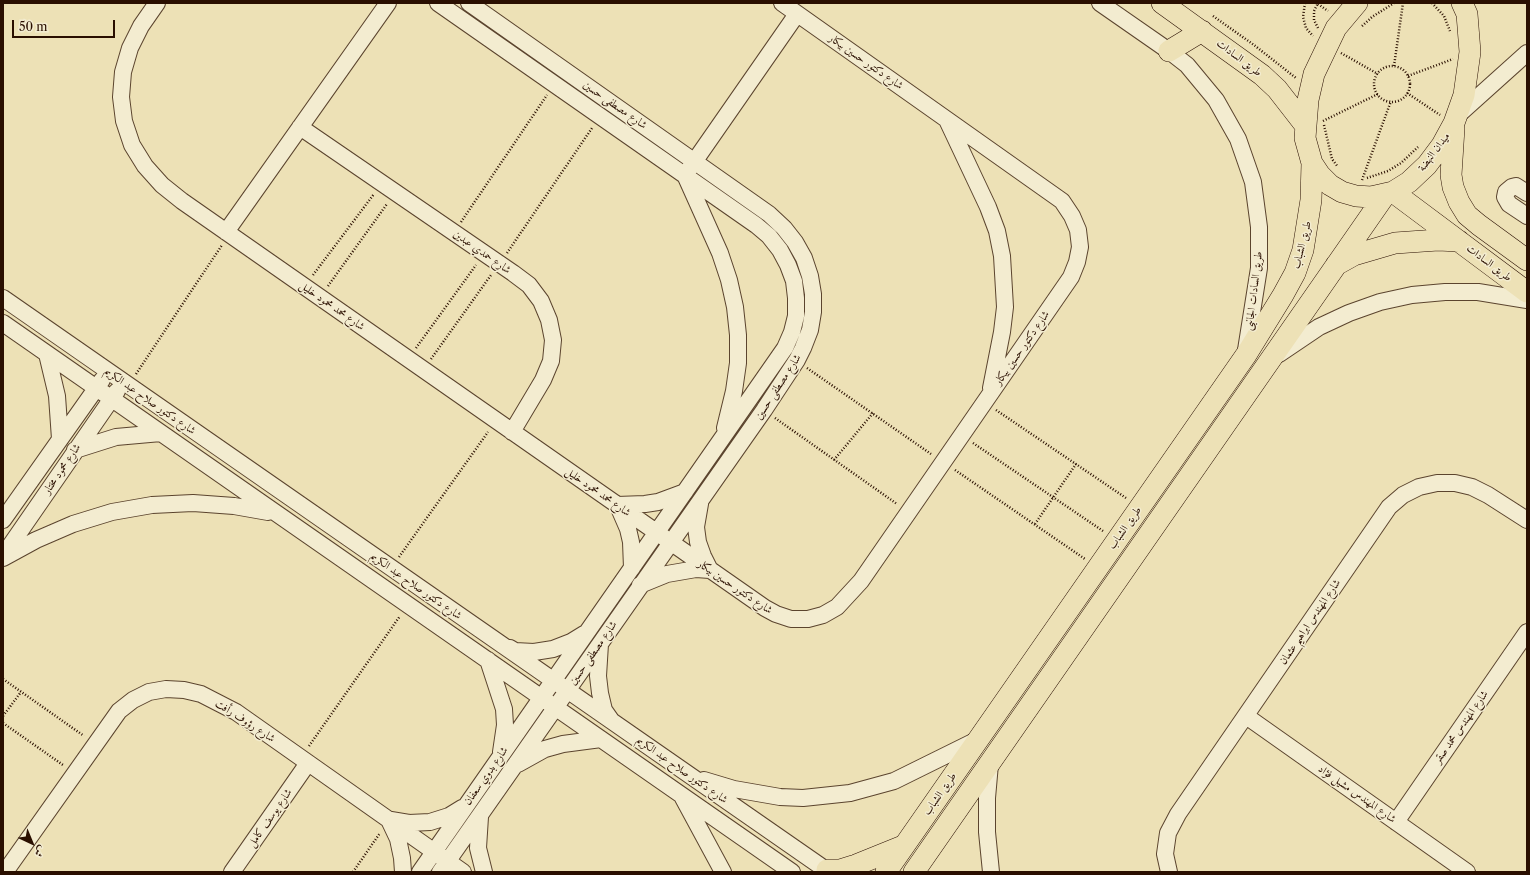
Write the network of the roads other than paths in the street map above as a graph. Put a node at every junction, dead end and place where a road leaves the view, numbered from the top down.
1 (157, 3) edge
2 (374, 3) edge
3 (388, 3) edge
4 (438, 3) edge
5 (469, 3) edge
6 (782, 3) edge
7 (1100, 3) edge
8 (1162, 3) edge
9 (1357, 3) edge
10 (1462, 3) edge
11 (797, 14) junction
12 (1207, 23) junction
13 (372, 26) junction
14 (1169, 51) junction
15 (1527, 53) edge
16 (1446, 116) junction
17 (946, 119) junction
18 (1311, 125) junction
19 (300, 127) junction
20 (695, 161) junction
21 (1312, 163) junction
22 (685, 175) junction
23 (1389, 193) junction
24 (1527, 193) edge
25 (1527, 216) edge
26 (228, 233) junction
27 (1459, 241) junction
28 (1527, 260) edge
29 (1335, 265) junction
30 (1527, 292) edge
31 (3, 298) edge
32 (1527, 300) edge
33 (3, 323) edge
34 (48, 354) junction
35 (1246, 355) junction
36 (1265, 365) junction
37 (107, 372) junction
38 (125, 384) junction
39 (96, 388) junction
40 (112, 398) junction
41 (987, 399) junction
42 (512, 432) junction
43 (161, 433) junction
44 (723, 438) junction
45 (60, 439) junction
46 (75, 450) junction
47 (685, 492) junction
48 (702, 497) junction
49 (617, 505) junction
50 (274, 513) junction
51 (3, 520) edge
52 (1527, 520) edge
53 (657, 532) junction
54 (670, 542) junction
55 (3, 557) edge
56 (632, 568) junction
57 (710, 570) junction
58 (640, 585) junction
59 (587, 632) junction
60 (1527, 632) edge
61 (601, 642) junction
62 (499, 644) junction
63 (488, 660) junction
64 (553, 681) junction
65 (567, 691) junction
66 (542, 698) junction
67 (556, 707) junction
68 (1246, 716) junction
69 (613, 723) junction
70 (601, 739) junction
71 (978, 739) junction
72 (499, 758) junction
73 (304, 761) junction
74 (990, 764) junction
75 (514, 767) junction
76 (690, 776) junction
77 (681, 795) junction
78 (466, 805) junction
79 (480, 815) junction
80 (390, 820) junction
81 (1396, 822) junction
82 (903, 846) junction
83 (434, 852) junction
84 (444, 867) edge
85 (828, 871) edge
86 (916, 871) edge
87 (5, 872) edge
88 (232, 872) edge
89 (403, 872) edge
90 (420, 872) edge
91 (463, 872) edge
92 (484, 872) edge
93 (723, 872) edge
94 (792, 872) edge
95 (886, 872) edge
96 (991, 872) edge
97 (1169, 872) edge
98 (1467, 872) edge

1 - 26 street, شارع محمد محمود خليل
2 - 13 street
3 - 13 street
4 - 22 street, شارع مصطفى حسين
5 - 20 street, شارع مصطفى حسين
6 - 11 street, شارع دكتور حسين بيكار
7 - 14 street, طريق السادات الجانبى
8 - 12 main road, طريق السادات
9 - 18 main road
10 - 16 main road, ميدان النهضة
11 - 17 street, شارع دكتور حسين بيكار
11 - 20 street
12 - 14 main road
12 - 18 main road, طريق السادات
13 - 19 street
14 - 35 street, طريق السادات الجانبى
15 - 16 street
16 - 23 main road, ميدان النهضة
16 - 28 main road
17 - 41 street
17 - 41 street, شارع دكتور حسين بيكار
18 - 21 main road
19 - 26 street
19 - 42 street, شارع حمدي عبدين
20 - 22 street
20 - 48 street, شارع مصطفى حسين
21 - 23 main road
21 - 35 main road, طريق الشباب
22 - 44 street
22 - 44 street, شارع مصطفى حسين
23 - 27 main road, طريق السادات
23 - 29 main road, طريق الشباب
24 - 25 street
26 - 42 street, شارع محمد محمود خليل
27 - 29 main road
27 - 30 main road, طريق السادات
29 - 36 main road, طريق الشباب
31 - 37 street, شارع دكتور صلاح عبد الكريم
32 - 36 street
33 - 34 street, شارع دكتور صلاح عبد الكريم
34 - 39 street, شارع دكتور صلاح عبد الكريم
34 - 45 street
35 - 71 main road, طريق الشباب
36 - 74 main road, طريق الشباب
37 - 38 street, شارع دكتور صلاح عبد الكريم
37 - 39 street, شارع محمود مختار
38 - 40 street, شارع محمود مختار
38 - 62 street, شارع دكتور صلاح عبد الكريم
39 - 40 street, شارع دكتور صلاح عبد الكريم
39 - 45 street, شارع محمود مختار
40 - 43 street, شارع دكتور صلاح عبد الكريم
40 - 46 street, شارع محمود مختار
41 - 57 street, شارع دكتور حسين بيكار
42 - 49 street, شارع محمد محمود خليل
43 - 46 street
43 - 50 street, شارع دكتور صلاح عبد الكريم
44 - 47 street, شارع مصطفى حسين
45 - 51 street, شارع محمود مختار
46 - 55 street, شارع محمود مختار
47 - 49 street
47 - 53 street, شارع مصطفى حسين
48 - 54 street, شارع مصطفى حسين
48 - 57 street
49 - 53 street, شارع محمد محمود خليل
49 - 56 street
50 - 55 street
50 - 63 street, شارع دكتور صلاح عبد الكريم
52 - 68 street, شارع المهندس ابراهيم عثمان
53 - 54 street, شارع محمد محمود خليل
53 - 56 street, شارع مصطفى حسين
54 - 57 street, شارع دكتور حسين بيكار
54 - 58 street, شارع مصطفى حسين
56 - 59 street, شارع مصطفى حسين
57 - 58 street
58 - 61 street, شارع مصطفى حسين
59 - 62 street
59 - 64 street, شارع مصطفى حسين
60 - 81 street, شارع المهندس محمد صقر
61 - 65 street, شارع مصطفى حسين
61 - 69 street
62 - 64 street, شارع دكتور صلاح عبد الكريم
63 - 66 street, شارع دكتور صلاح عبد الكريم
63 - 72 street
64 - 65 street, شارع دكتور صلاح عبد الكريم
64 - 66 street, شارع بدوي سعفان
65 - 67 street, شارع بدوي سعفان
65 - 69 street, شارع دكتور صلاح عبد الكريم
66 - 67 street, شارع دكتور صلاح عبد الكريم
66 - 72 street, شارع بدوي سعفان
67 - 70 street, شارع دكتور صلاح عبد الكريم
67 - 75 street, شارع بدوي سعفان
68 - 81 street, شارع المهندس مشيل فؤاد
68 - 97 street, شارع المهندس ابراهيم عثمان
69 - 76 street, شارع دكتور صلاح عبد الكريم
70 - 75 street
70 - 77 street, شارع دكتور صلاح عبد الكريم
71 - 76 street
71 - 82 main road, طريق الشباب
72 - 78 street, شارع بدوي سعفان
73 - 80 street, شارع رؤوف رأفت
73 - 87 street, شارع رؤوف رأفت
73 - 88 street, شارع يوسف كامل
74 - 86 main road, طريق الشباب
74 - 96 street
75 - 79 street, شارع بدوي سعفان
76 - 85 street, شارع دكتور صلاح عبد الكريم
77 - 93 street
77 - 94 street, شارع دكتور صلاح عبد الكريم
78 - 80 street
78 - 83 street, شارع بدوي سعفان
79 - 84 street, شارع بدوي سعفان
79 - 92 street
80 - 83 street, شارع رؤوف رأفت
80 - 89 street
81 - 98 street, شارع المهندس مشيل فؤاد
82 - 85 main road
82 - 95 main road, طريق الشباب
83 - 84 street, شارع رؤوف رأفت
83 - 90 street, شارع بدوي سعفان
84 - 91 street, شارع رؤوف رأفت

